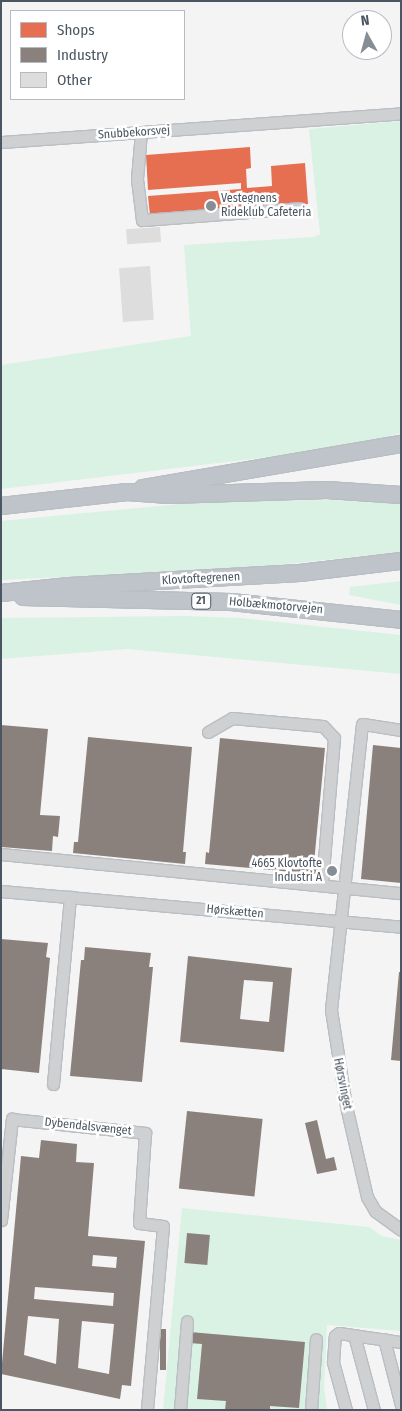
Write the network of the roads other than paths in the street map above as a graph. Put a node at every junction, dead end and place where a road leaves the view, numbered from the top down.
1 (401, 113) edge
2 (141, 132) junction
3 (1, 142) edge
4 (300, 208) dead end
5 (401, 444) edge
6 (127, 492) junction
7 (401, 495) edge
8 (1, 506) edge
9 (401, 561) edge
10 (1, 594) edge
11 (401, 620) edge
12 (401, 730) edge
13 (208, 732) dead end
14 (1, 854) edge
15 (322, 885) junction
16 (343, 887) junction
17 (1, 891) edge
18 (401, 893) edge
19 (70, 897) junction
20 (339, 921) junction
21 (401, 927) edge
22 (52, 1084) dead end
23 (1, 1220) edge
24 (401, 1230) edge
25 (187, 1321) dead end
26 (354, 1335) junction
27 (316, 1339) dead end
28 (384, 1339) junction
29 (401, 1342) edge
30 (401, 1405) edge
31 (146, 1410) edge
32 (180, 1410) edge
33 (311, 1410) edge
34 (346, 1410) edge
35 (374, 1410) edge

1 - 2 street, Snubbekorsvej
2 - 3 street, Snubbekorsvej
2 - 4 street
5 - 6 highway
6 - 7 highway
6 - 8 highway
9 - 10 highway, Klovtoftegrenen
10 - 11 highway, Holbækmotorvejen / 21
12 - 16 street, Hørsvinget
13 - 15 street
14 - 15 street
15 - 16 street
16 - 18 street
16 - 20 street, Hørsvinget
17 - 19 street, Hørskætten
19 - 20 street, Hørskætten
19 - 22 street
20 - 21 street, Hørskætten
20 - 24 street, Hørsvinget
23 - 31 street, Dybendalsvænget
25 - 32 street
26 - 28 street
26 - 34 street
26 - 35 street
27 - 33 street
28 - 29 street
28 - 30 street

